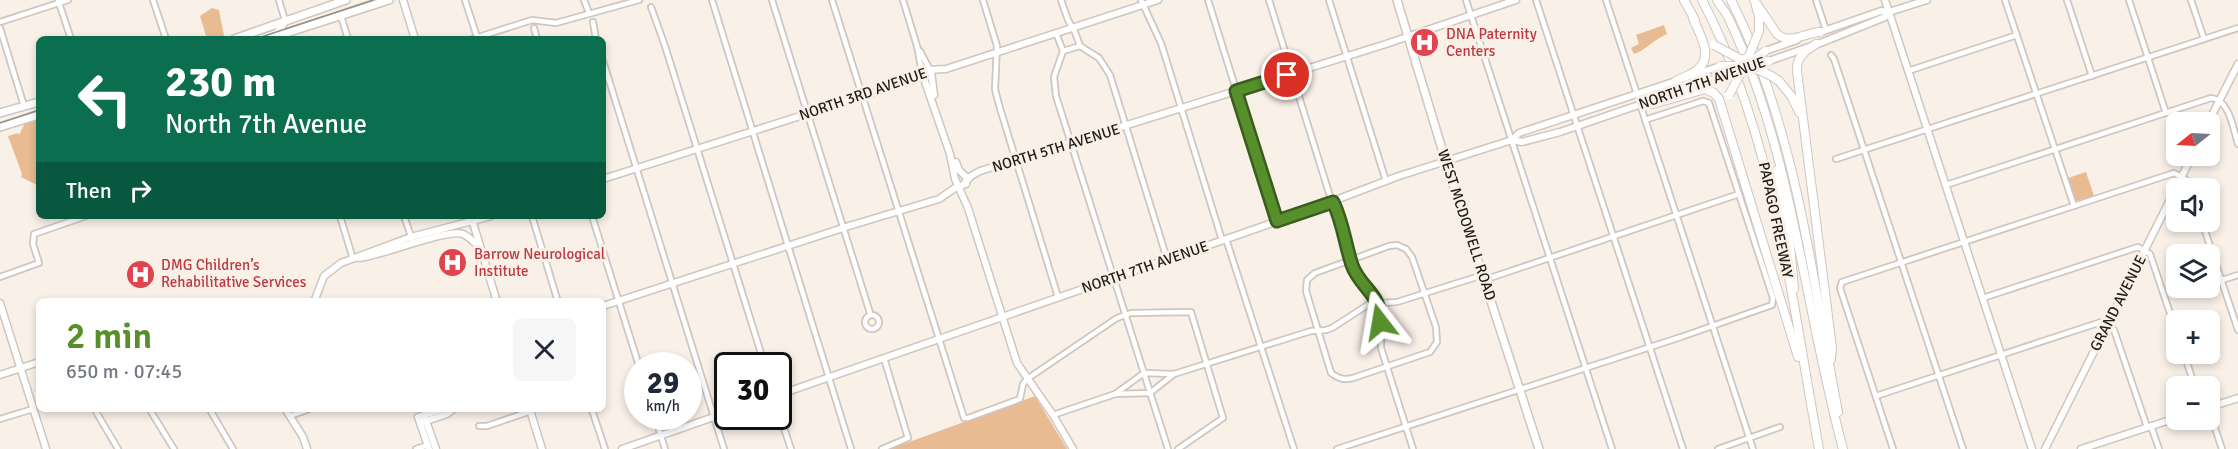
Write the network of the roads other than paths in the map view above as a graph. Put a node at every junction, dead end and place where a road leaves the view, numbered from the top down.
1 (69, 0) edge
2 (153, 0) edge
3 (279, 0) edge
4 (346, 0) edge
5 (389, 0) edge
6 (403, 0) edge
7 (465, 0) edge
8 (584, 0) edge
9 (639, 0) edge
10 (712, 0) edge
11 (772, 0) edge
12 (832, 0) edge
13 (903, 0) edge
14 (983, 0) edge
15 (1061, 0) edge
16 (1158, 0) edge
17 (1208, 0) edge
18 (1269, 0) edge
19 (1329, 0) edge
20 (1396, 0) edge
21 (1466, 0) edge
22 (1516, 0) edge
23 (1536, 0) edge
24 (1606, 0) edge
25 (1684, 0) edge
26 (1702, 0) edge
27 (1717, 0) edge
28 (1731, 0) edge
29 (1753, 0) edge
30 (1816, 0) edge
31 (1885, 0) edge
32 (1927, 0) edge
33 (2005, 0) edge
34 (2067, 0) edge
35 (2129, 0) edge
36 (2191, 0) edge
37 (59, 2) edge
38 (1141, 3) edge
39 (651, 7) dead end
40 (1722, 9) junction
41 (1889, 12) junction
42 (589, 13) junction
43 (1471, 15) junction
44 (341, 16) junction
45 (1693, 18) junction
46 (285, 20) junction
47 (593, 21) dead end
48 (0, 22) edge
49 (1072, 27) junction
50 (0, 28) edge
51 (534, 28) dead end
52 (2238, 28) edge
53 (1823, 31) junction
54 (1056, 33) junction
55 (2017, 35) junction
56 (70, 36) edge
57 (165, 36) edge
58 (242, 36) edge
59 (269, 36) edge
60 (284, 36) edge
61 (347, 36) edge
62 (414, 36) edge
63 (474, 36) edge
64 (480, 36) edge
65 (536, 36) edge
66 (596, 36) edge
67 (1408, 37) junction
68 (2204, 39) junction
69 (1816, 44) junction
70 (917, 46) junction
71 (1080, 46) junction
72 (1063, 51) junction
73 (1765, 51) joint
74 (997, 53) junction
75 (1831, 55) dead end
76 (1347, 56) junction
77 (2148, 57) junction
78 (1769, 61) joint
79 (1746, 63) junction
80 (2238, 64) edge
81 (1720, 66) joint
82 (931, 70) junction
83 (606, 71) edge
84 (1908, 71) junction
85 (922, 73) junction
86 (1291, 74) junction
87 (1723, 76) joint
88 (2092, 76) junction
89 (1676, 81) junction
90 (1236, 91) junction
91 (1637, 94) junction
92 (2037, 94) junction
93 (862, 96) junction
94 (2220, 100) junction
95 (36, 103) edge
96 (1640, 104) junction
97 (24, 106) junction
98 (1181, 109) junction
99 (2169, 112) edge
100 (2214, 112) edge
101 (0, 113) edge
102 (807, 113) junction
103 (2166, 113) joint
104 (36, 116) edge
105 (1573, 116) junction
106 (1645, 120) junction
107 (1126, 126) junction
108 (0, 127) edge
109 (1577, 127) junction
110 (1730, 128) junction
111 (752, 130) junction
112 (1928, 130) junction
113 (1804, 133) junction
114 (1512, 140) junction
115 (1071, 143) junction
116 (2238, 144) edge
117 (697, 148) junction
118 (2055, 150) junction
119 (1865, 151) junction
120 (1017, 160) junction
121 (1446, 160) junction
122 (1836, 160) dead end
123 (2186, 166) edge
124 (636, 168) junction
125 (2181, 176) junction
126 (606, 178) edge
127 (2184, 178) edge
128 (1386, 181) junction
129 (966, 183) junction
130 (1946, 185) junction
131 (959, 186) junction
132 (948, 194) junction
133 (1739, 194) junction
134 (963, 197) junction
135 (1333, 202) junction
136 (2074, 206) junction
137 (968, 208) junction
138 (898, 211) junction
139 (1676, 215) junction
140 (77, 219) edge
141 (341, 219) edge
142 (405, 219) edge
143 (533, 219) edge
144 (593, 219) edge
145 (472, 220) edge
146 (1277, 221) junction
147 (843, 228) junction
148 (2205, 232) edge
149 (444, 235) junction
150 (1613, 236) junction
151 (411, 237) junction
152 (1224, 239) junction
153 (1965, 242) junction
154 (413, 244) junction
155 (788, 245) junction
156 (481, 249) junction
157 (2145, 250) junction
158 (1550, 258) junction
159 (353, 259) junction
160 (1167, 259) junction
161 (1351, 260) junction
162 (733, 263) junction
163 (1902, 263) junction
164 (2238, 275) edge
165 (0, 277) edge
166 (1113, 278) junction
167 (1484, 278) junction
168 (2222, 280) junction
169 (673, 284) junction
170 (1424, 295) junction
171 (1058, 297) junction
172 (315, 298) edge
173 (496, 298) edge
174 (557, 298) edge
175 (1983, 298) junction
176 (618, 301) junction
177 (0, 303) edge
178 (1378, 303) junction
179 (606, 305) edge
180 (2169, 310) edge
181 (870, 313) dead end
182 (1125, 315) junction
183 (1002, 317) junction
184 (2108, 324) junction
185 (1713, 326) junction
186 (1797, 329) junction
187 (1318, 330) junction
188 (2238, 330) edge
189 (938, 339) junction
190 (1261, 347) junction
191 (1650, 347) junction
192 (634, 352) edge
193 (761, 352) edge
194 (2001, 354) junction
195 (884, 358) junction
196 (36, 363) edge
197 (1208, 363) junction
198 (20, 368) junction
199 (1387, 368) junction
200 (1586, 368) junction
201 (1831, 373) junction
202 (1144, 374) junction
203 (1174, 374) junction
204 (0, 375) edge
205 (1938, 375) junction
206 (829, 377) junction
207 (1027, 379) junction
208 (792, 390) edge
209 (1520, 390) junction
210 (1150, 393) junction
211 (1115, 394) junction
212 (1809, 396) junction
213 (1876, 396) junction
214 (2238, 398) edge
215 (2220, 404) edge
216 (33, 409) junction
217 (96, 412) edge
218 (151, 412) edge
219 (211, 412) edge
220 (287, 412) edge
221 (302, 412) edge
222 (436, 412) edge
223 (450, 412) edge
224 (526, 412) edge
225 (532, 412) edge
226 (593, 412) edge
227 (1053, 415) junction
228 (290, 416) junction
229 (714, 417) joint
230 (0, 419) edge
231 (422, 419) junction
232 (2166, 421) edge
233 (480, 426) dead end
234 (1407, 426) junction
235 (1780, 427) dead end
236 (2149, 427) junction
237 (659, 430) edge
238 (718, 430) edge
239 (785, 430) edge
240 (2216, 430) edge
241 (661, 435) junction
242 (1749, 438) junction
243 (432, 446) edge
244 (2100, 446) edge
245 (46, 449) edge
246 (118, 449) edge
247 (174, 449) edge
248 (233, 449) edge
249 (305, 449) edge
250 (416, 449) edge
251 (543, 449) edge
252 (604, 449) edge
253 (622, 449) edge
254 (665, 449) edge
255 (724, 449) edge
256 (791, 449) edge
257 (851, 449) edge
258 (882, 449) edge
259 (1073, 449) edge
260 (1168, 449) edge
261 (1178, 449) edge
262 (1294, 449) edge
263 (1336, 449) edge
264 (1413, 449) edge
265 (1539, 449) edge
266 (1612, 449) edge
267 (1683, 449) edge
268 (1718, 449) edge
269 (1753, 449) edge
270 (1819, 449) edge
271 (1844, 449) edge
272 (1893, 449) edge
273 (1963, 449) edge
274 (2032, 449) edge
275 (2045, 449) edge
276 (2081, 449) edge
277 (2159, 449) edge
278 (2222, 449) edge

1 - 37 street
2 - 57 street
3 - 46 street
4 - 46 main road
5 - 44 main road
6 - 62 street
7 - 63 street
8 - 42 street
9 - 42 street
10 - 111 street
11 - 102 street
12 - 93 street
13 - 70 street
14 - 74 street
15 - 49 street
16 - 38 street, NORTH 3RD AVENUE
17 - 90 street
18 - 86 street
19 - 76 street
20 - 67 main road, WEST MCDOWELL ROAD
21 - 43 street
22 - 43 street, NORTH 5TH AVENUE
23 - 105 street
24 - 91 street
25 - 45 highway
26 - 186 highway, PAPAGO FREEWAY
27 - 40 highway
28 - 201 highway, PAPAGO FREEWAY
29 - 53 highway
29 - 79 highway, bridge
30 - 53 street
31 - 41 street
32 - 41 street, NORTH 7TH AVENUE
33 - 55 street
34 - 88 street
35 - 77 street
36 - 68 street
37 - 48 street
37 - 56 street
38 - 49 street, NORTH 3RD AVENUE
38 - 98 street
39 - 117 street
40 - 186 highway
40 - 271 highway
41 - 53 street, NORTH 7TH AVENUE
41 - 69 street, NORTH 7TH AVENUE
41 - 84 street
42 - 64 street
43 - 67 street, NORTH 5TH AVENUE
43 - 114 street
44 - 60 main road
44 - 61 street
45 - 79 highway, bridge
45 - 89 highway
46 - 58 main road
46 - 59 main road
47 - 66 street
49 - 54 street, NORTH 3RD AVENUE
49 - 71 street
50 - 97 street
51 - 65 street
52 - 68 street
53 - 73 street, NORTH 7TH AVENUE
54 - 72 street
54 - 74 street, NORTH 3RD AVENUE
55 - 84 street
55 - 92 street
67 - 76 street, NORTH 5TH AVENUE
67 - 121 main road, WEST MCDOWELL ROAD
68 - 77 street
69 - 78 street, NORTH 7TH AVENUE
69 - 113 highway
70 - 82 street
70 - 85 street
71 - 72 street
71 - 107 street
72 - 115 street
73 - 79 highway, bridge
74 - 82 street, NORTH 3RD AVENUE
74 - 120 street
75 - 119 street
76 - 86 street, NORTH 5TH AVENUE
76 - 128 street
77 - 88 street
77 - 103 street
78 - 79 highway, bridge
79 - 81 highway, bridge
79 - 87 highway, bridge
79 - 110 highway, bridge
79 - 113 highway, bridge
80 - 94 street
81 - 89 street, NORTH 7TH AVENUE
82 - 85 street, NORTH 3RD AVENUE
82 - 129 street
83 - 124 street
84 - 112 street
85 - 93 street, NORTH 3RD AVENUE
85 - 131 street
86 - 90 street, NORTH 5TH AVENUE
86 - 135 street
87 - 96 street, NORTH 7TH AVENUE
88 - 92 street
89 - 91 street, NORTH 7TH AVENUE
90 - 98 street, NORTH 5TH AVENUE
90 - 146 street
91 - 105 street, NORTH 7TH AVENUE
92 - 112 street
92 - 118 street
93 - 102 street, NORTH 3RD AVENUE
93 - 138 street
94 - 99 street
94 - 100 street
94 - 116 street
95 - 97 main road
96 - 106 street
96 - 109 street, NORTH 7TH AVENUE
96 - 110 highway
97 - 101 main road
98 - 107 street, NORTH 5TH AVENUE
98 - 152 street
102 - 111 street, NORTH 3RD AVENUE
102 - 147 street
103 - 118 street
104 - 108 main road
105 - 109 street
105 - 114 street, NORTH 7TH AVENUE
106 - 133 street, NORTH 7TH AVENUE
106 - 139 street
107 - 115 street, NORTH 5TH AVENUE
107 - 160 street
109 - 114 street, NORTH 7TH AVENUE
109 - 150 street
110 - 212 highway
111 - 117 street, NORTH 3RD AVENUE
111 - 155 street
112 - 119 street
112 - 130 street
113 - 201 highway
114 - 121 street, NORTH 7TH AVENUE
114 - 158 street
115 - 120 street, NORTH 5TH AVENUE
115 - 166 street
117 - 124 street, NORTH 3RD AVENUE
117 - 162 street
118 - 130 street
118 - 136 street
119 - 122 street
119 - 163 street
120 - 129 street, NORTH 5TH AVENUE
120 - 171 street
121 - 128 street, NORTH 7TH AVENUE
121 - 167 main road, WEST MCDOWELL ROAD
123 - 125 street, GRAND AVENUE
124 - 126 street, NORTH 3RD AVENUE
124 - 169 street
125 - 127 street
125 - 136 street
125 - 157 street, GRAND AVENUE
128 - 135 street, NORTH 7TH AVENUE
129 - 131 street, NORTH 5TH AVENUE
129 - 137 street
130 - 153 street
131 - 132 street, NORTH 5TH AVENUE
131 - 134 street
132 - 134 street
132 - 138 street, NORTH 5TH AVENUE
133 - 139 street
133 - 185 street
134 - 137 street
135 - 146 street, NORTH 7TH AVENUE
135 - 161 street
136 - 153 street
137 - 183 street
138 - 147 street, NORTH 5TH AVENUE
138 - 189 street
139 - 150 street
139 - 185 street
140 - 165 street
141 - 159 street
142 - 151 street
143 - 174 street
144 - 176 street
145 - 149 street
145 - 151 street
145 - 156 street
146 - 152 street, NORTH 7TH AVENUE
147 - 155 street, NORTH 5TH AVENUE
147 - 181 street
148 - 168 street
149 - 154 street
149 - 156 street
150 - 158 street
150 - 191 street
151 - 154 street
151 - 159 street
152 - 160 street, NORTH 7TH AVENUE
152 - 190 street
153 - 163 street
153 - 175 street
154 - 159 street
155 - 162 street, NORTH 5TH AVENUE
155 - 206 street
156 - 173 street
157 - 175 street
157 - 180 street
157 - 184 street, GRAND AVENUE
158 - 167 street
158 - 200 street
159 - 172 street
160 - 166 street, NORTH 7TH AVENUE
161 - 170 street
161 - 178 street
161 - 187 street
162 - 169 street, NORTH 5TH AVENUE
162 - 193 street
163 - 205 street
163 - 213 street
164 - 168 street
166 - 171 street, NORTH 7TH AVENUE
166 - 182 street
167 - 170 street
167 - 209 main road, WEST MCDOWELL ROAD
168 - 188 street
169 - 176 street, NORTH 5TH AVENUE
169 - 229 street
170 - 178 street
170 - 199 street
171 - 183 street, NORTH 7TH AVENUE
175 - 194 street
176 - 179 street, NORTH 5TH AVENUE
176 - 192 street
177 - 198 street
178 - 187 street
178 - 199 street
182 - 197 street
182 - 202 street
182 - 207 street
183 - 189 street, NORTH 7TH AVENUE
183 - 207 street
184 - 194 street
184 - 236 street
184 - 275 street, GRAND AVENUE
185 - 191 street
185 - 242 street
186 - 212 highway, PAPAGO FREEWAY
187 - 190 street
187 - 199 street
189 - 195 street, NORTH 7TH AVENUE
189 - 207 street
190 - 197 street
190 - 262 street
191 - 200 street
191 - 267 street
194 - 205 street
194 - 274 street
195 - 206 street, NORTH 7TH AVENUE
195 - 258 street
196 - 198 street
197 - 203 street
197 - 261 street
198 - 204 street
198 - 216 street
199 - 234 street
200 - 209 street
200 - 266 street
201 - 271 highway, PAPAGO FREEWAY
202 - 203 street
202 - 210 street
202 - 211 street
203 - 210 street
205 - 213 street
205 - 273 street
206 - 208 street, NORTH 7TH AVENUE
206 - 257 street
207 - 227 street
209 - 234 street
209 - 265 main road, WEST MCDOWELL ROAD
210 - 211 street
210 - 260 street
211 - 227 street
212 - 270 highway, PAPAGO FREEWAY
213 - 272 street
214 - 215 street
216 - 230 street
216 - 245 street
217 - 246 street
218 - 247 street
219 - 248 street
220 - 228 street
221 - 228 street
222 - 231 street
223 - 231 street
224 - 233 street
225 - 251 street
226 - 252 street
227 - 259 street
228 - 249 street
229 - 241 street
231 - 243 street
232 - 236 street
234 - 263 street
234 - 264 street
235 - 242 street
236 - 244 street
236 - 277 street
237 - 241 street
238 - 255 street
239 - 256 street
240 - 278 street
241 - 253 street
241 - 254 street
242 - 268 street
242 - 269 street
243 - 250 street
244 - 276 street

